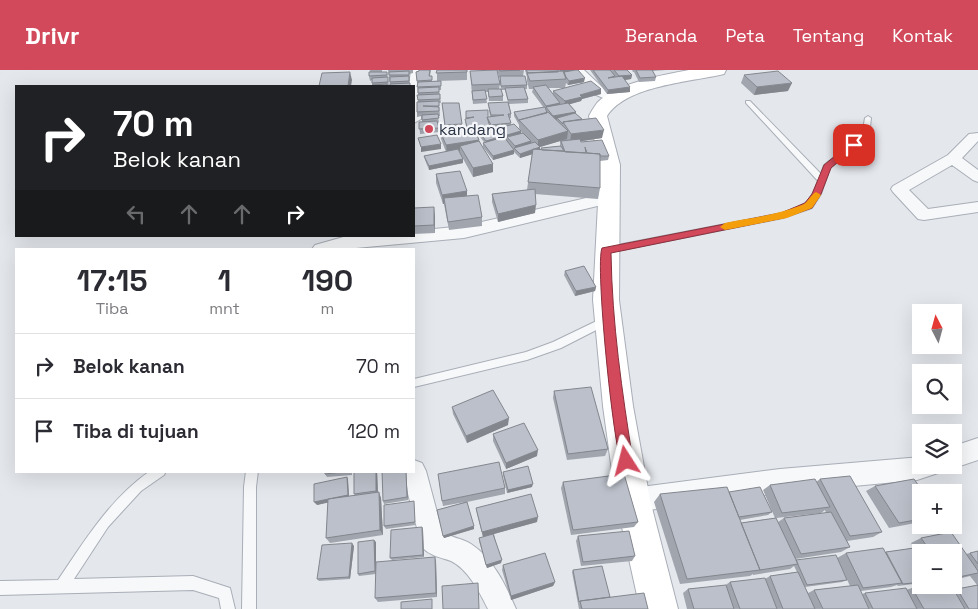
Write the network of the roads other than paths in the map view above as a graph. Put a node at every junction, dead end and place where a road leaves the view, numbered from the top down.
1 (417, 70) edge
2 (577, 70) edge
3 (718, 70) edge
4 (415, 96) edge
5 (614, 99) junction
6 (748, 102) dead end
7 (868, 118) dead end
8 (978, 137) edge
9 (954, 158) junction
10 (978, 177) edge
11 (821, 178) junction
12 (608, 198) junction
13 (978, 207) edge
14 (415, 236) edge
15 (406, 237) edge
16 (326, 248) edge
17 (606, 258) junction
18 (608, 309) junction
19 (415, 383) edge
20 (912, 469) edge
21 (157, 473) edge
22 (252, 473) edge
23 (415, 473) edge
24 (633, 500) junction
25 (62, 586) junction
26 (0, 588) edge
27 (228, 609) edge
28 (249, 609) edge
29 (502, 609) edge
30 (659, 609) edge

1 - 4 street
2 - 5 street
3 - 5 street
5 - 12 street
6 - 11 lane
7 - 11 lane
8 - 9 street
9 - 10 street
9 - 13 street
11 - 17 lane
12 - 14 street
12 - 17 street
15 - 16 street
17 - 18 street
18 - 19 lane
18 - 24 street
20 - 24 street
21 - 25 lane
22 - 28 lane
23 - 29 street
24 - 30 street
25 - 26 lane
25 - 27 lane

